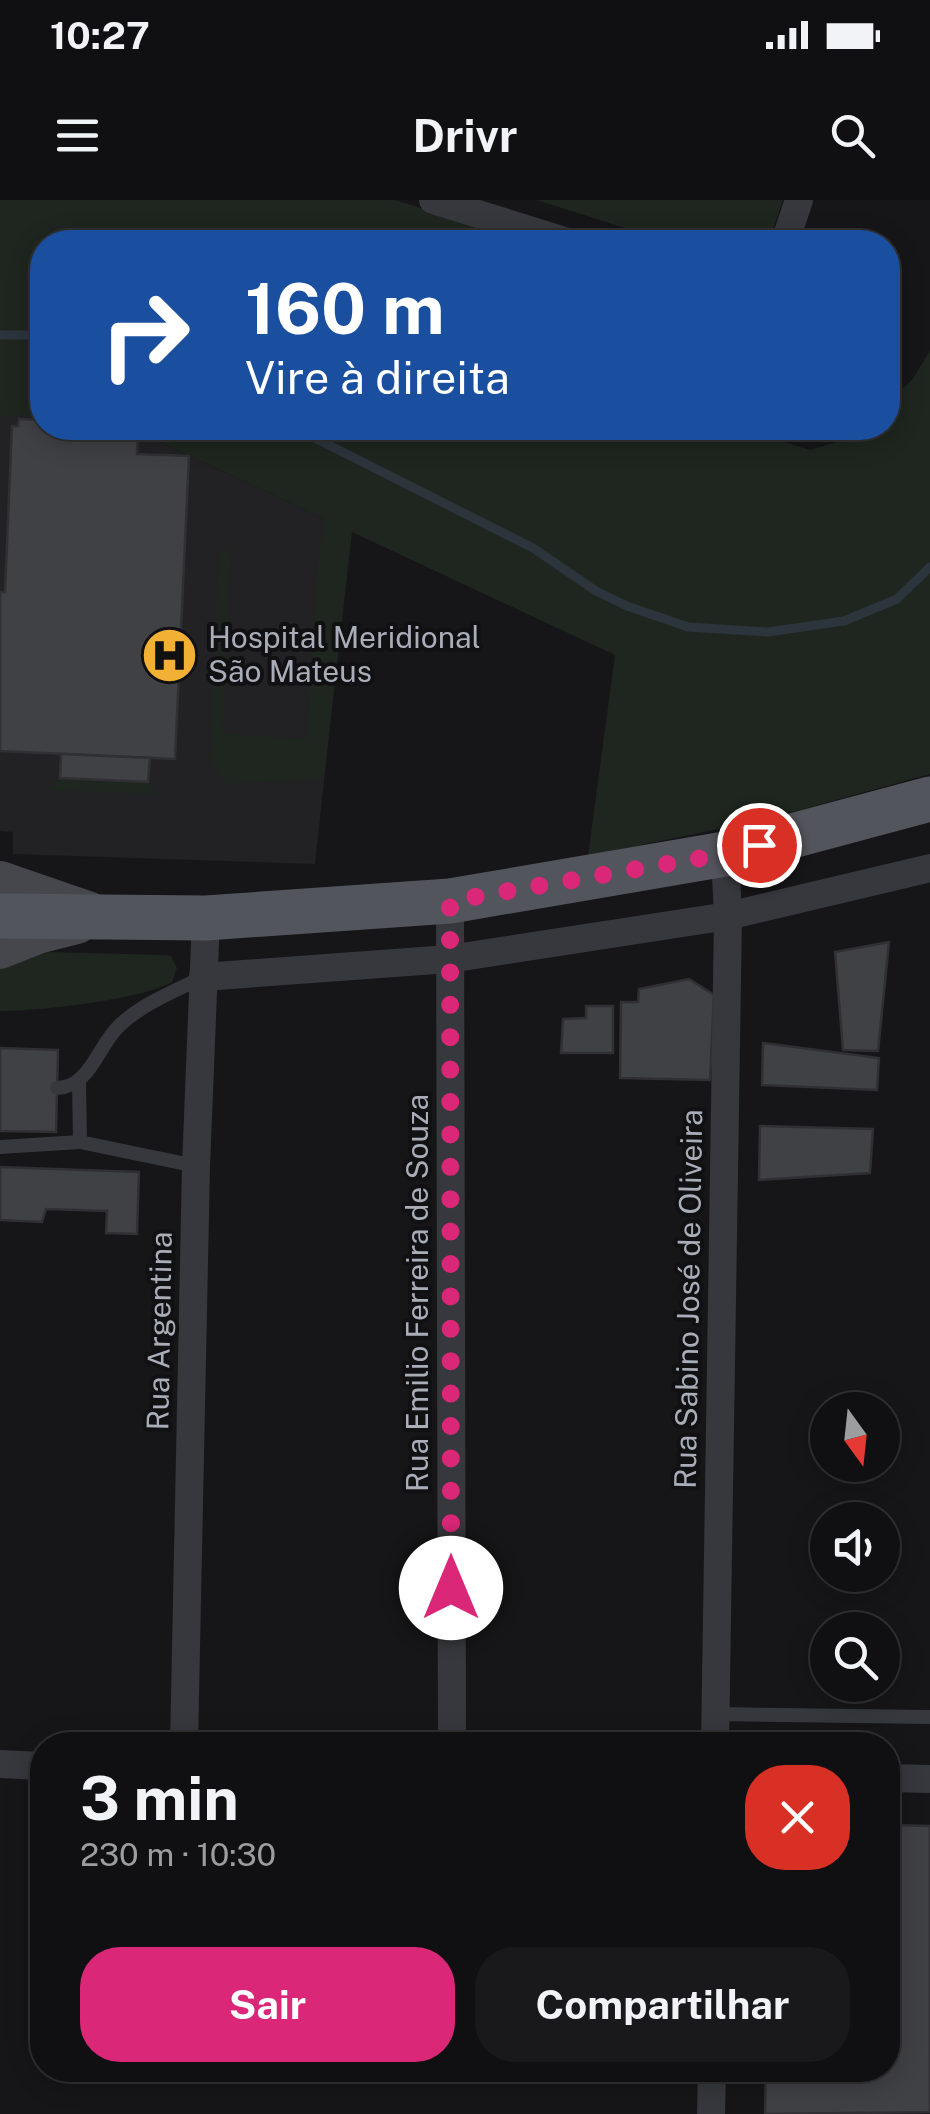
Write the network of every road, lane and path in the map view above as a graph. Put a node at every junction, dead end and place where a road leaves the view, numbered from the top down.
1 (433, 200) edge
2 (799, 200) edge
3 (529, 230) edge
4 (789, 230) edge
5 (930, 799) edge
6 (725, 854) junction
7 (930, 868) edge
8 (0, 880) edge
9 (450, 901) junction
10 (0, 916) edge
11 (103, 916) junction
12 (728, 916) junction
13 (206, 918) junction
14 (0, 950) edge
15 (449, 959) junction
16 (203, 977) junction
17 (80, 1082) junction
18 (58, 1088) dead end
19 (80, 1142) junction
20 (0, 1147) edge
21 (196, 1166) junction
22 (715, 1714) junction
23 (930, 1717) edge
24 (184, 1732) edge
25 (452, 1732) edge
26 (715, 1732) edge
27 (0, 1764) edge
28 (30, 1765) edge
29 (900, 1778) edge
30 (930, 1778) edge
31 (712, 2082) edge
32 (711, 2114) edge

1 - 3 street
2 - 4 street
5 - 6 main road
6 - 9 main road
6 - 12 street, Rua Sabino José de Oliveira
7 - 12 street
8 - 11 main road
9 - 13 main road
9 - 15 street, Rua Emilio Ferreira de Souza
10 - 11 main road
11 - 13 main road
11 - 14 main road
12 - 15 street
12 - 22 street, Rua Sabino José de Oliveira
13 - 16 street, Rua Argentina
15 - 16 street
15 - 25 street, Rua Emilio Ferreira de Souza
16 - 17 lane
16 - 21 street, Rua Argentina
17 - 18 lane
17 - 19 lane
19 - 20 lane
19 - 21 lane
21 - 24 street, Rua Argentina
22 - 23 lane
22 - 26 street, Rua Sabino José de Oliveira
27 - 28 street
29 - 30 street
31 - 32 street

